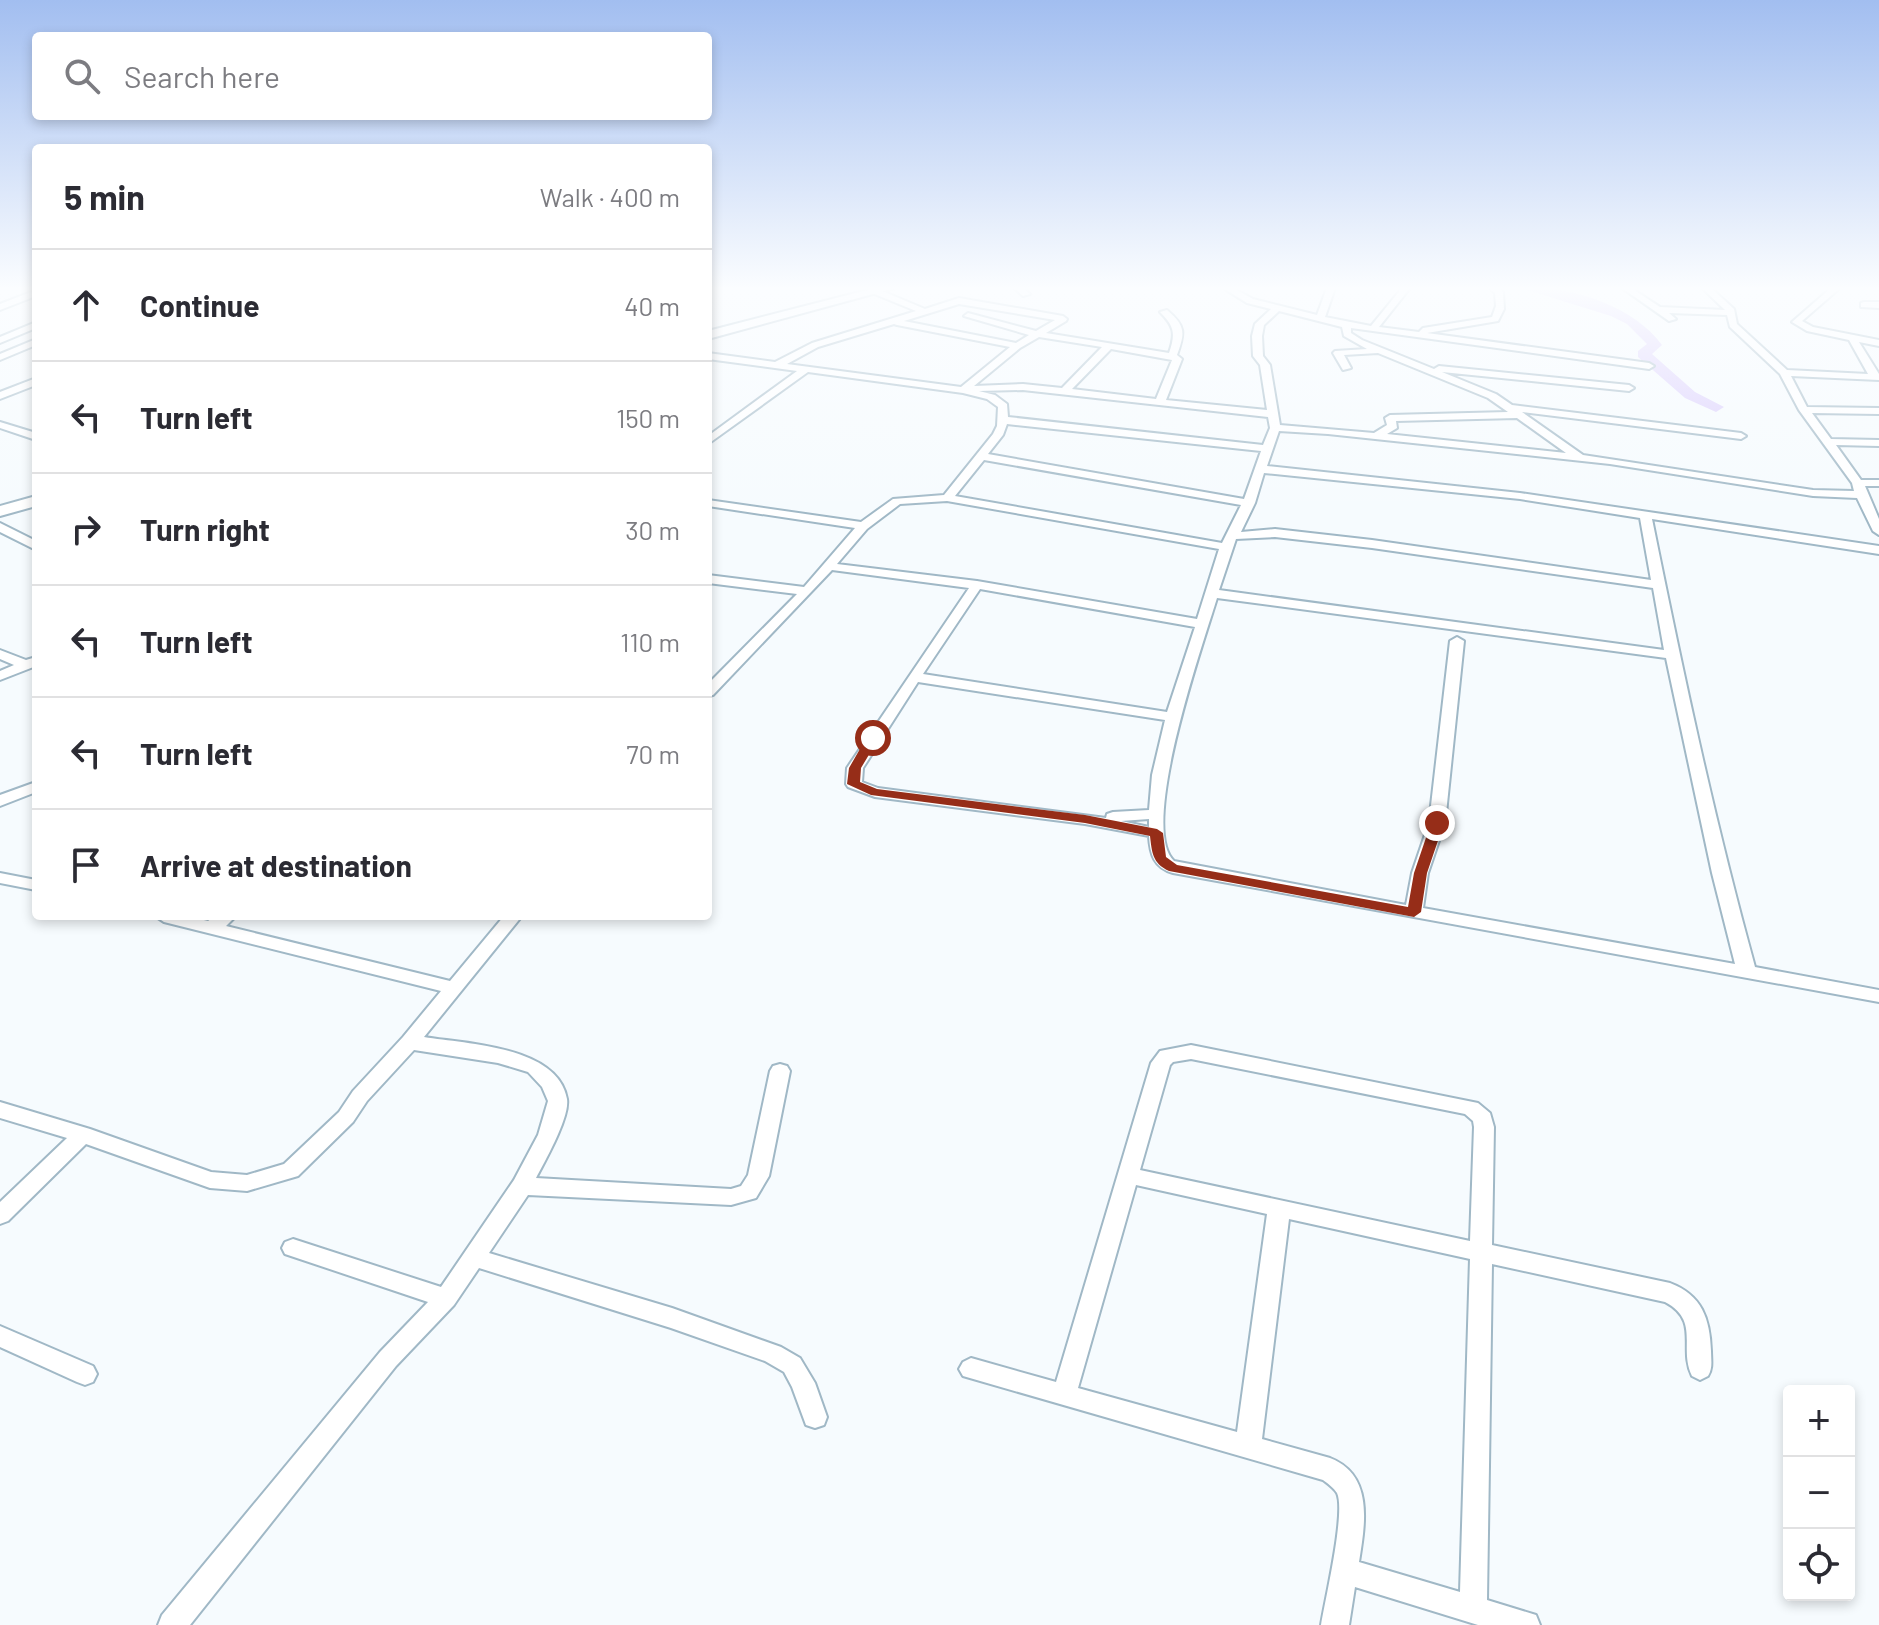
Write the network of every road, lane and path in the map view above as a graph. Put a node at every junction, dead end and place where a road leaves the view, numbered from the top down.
1 (760, 364) edge
2 (779, 364) edge
3 (995, 364) edge
4 (1091, 364) edge
5 (1175, 364) edge
6 (1264, 364) edge
7 (1344, 364) edge
8 (1415, 364) edge
9 (1637, 364) edge
10 (1774, 364) edge
11 (775, 366) junction
12 (1649, 366) dead end
13 (1346, 368) dead end
14 (1426, 368) junction
15 (806, 369) junction
16 (1784, 373) junction
17 (1876, 376) edge
18 (32, 383) edge
19 (1629, 388) dead end
20 (963, 390) junction
21 (1065, 391) junction
22 (0, 396) edge
23 (1160, 402) junction
24 (1509, 407) junction
25 (1804, 410) junction
26 (1879, 411) edge
27 (1272, 414) junction
28 (1520, 415) junction
29 (1002, 420) junction
30 (0, 428) edge
31 (1275, 428) junction
32 (29, 433) edge
33 (1741, 436) dead end
34 (1374, 437) junction
35 (712, 438) edge
36 (1830, 442) junction
37 (1879, 443) edge
38 (1269, 449) junction
39 (980, 456) junction
40 (1582, 459) junction
41 (1262, 469) junction
42 (1879, 483) edge
43 (1860, 489) junction
44 (947, 498) junction
45 (1249, 503) junction
46 (32, 505) edge
47 (712, 507) edge
48 (0, 514) edge
49 (1645, 515) junction
50 (1242, 519) junction
51 (863, 526) junction
52 (0, 527) edge
53 (1879, 531) edge
54 (1275, 533) junction
55 (1229, 541) junction
56 (32, 544) edge
57 (1879, 550) edge
58 (827, 566) junction
59 (712, 579) edge
60 (977, 585) junction
61 (1660, 585) junction
62 (807, 591) junction
63 (1212, 593) junction
64 (1203, 624) junction
65 (1441, 626) junction
66 (1475, 630) junction
67 (1457, 641) junction
68 (0, 654) edge
69 (1672, 655) junction
70 (31, 663) edge
71 (0, 676) edge
72 (914, 677) junction
73 (712, 686) edge
74 (1173, 717) junction
75 (32, 789) edge
76 (0, 801) edge
77 (1155, 814) junction
78 (1085, 819) junction
79 (1157, 833) junction
80 (0, 878) edge
81 (32, 884) edge
82 (1414, 912) junction
83 (180, 920) edge
84 (222, 920) edge
85 (510, 920) edge
86 (211, 928) junction
87 (1747, 973) junction
88 (453, 988) junction
89 (1879, 996) edge
90 (410, 1042) junction
91 (780, 1071) dead end
92 (0, 1110) edge
93 (83, 1135) junction
94 (1127, 1175) junction
95 (522, 1186) junction
96 (1279, 1208) junction
97 (0, 1215) edge
98 (293, 1248) dead end
99 (1480, 1251) junction
100 (475, 1258) junction
101 (446, 1298) junction
102 (0, 1336) edge
103 (971, 1369) dead end
104 (1700, 1369) dead end
105 (85, 1374) dead end
106 (1064, 1396) junction
107 (815, 1417) dead end
108 (1248, 1447) junction
109 (1343, 1570) junction
110 (1473, 1610) junction
111 (172, 1625) edge
112 (1335, 1625) edge
113 (1526, 1625) edge

1 - 11 street
2 - 11 street
3 - 20 street
4 - 21 street
5 - 23 street
6 - 27 street
7 - 13 street
8 - 14 street
9 - 12 street
10 - 16 street
11 - 15 street
14 - 19 street
14 - 24 street
15 - 20 street
15 - 35 street
16 - 17 street
16 - 25 street
18 - 22 street
20 - 21 street
20 - 29 street
21 - 23 street
23 - 27 street
24 - 28 street
24 - 33 street
25 - 26 street
25 - 36 street
27 - 31 street
28 - 34 street
28 - 40 street
29 - 38 street
29 - 39 street
30 - 32 street
31 - 34 street
31 - 38 street
34 - 40 street
36 - 37 street
36 - 43 street
38 - 41 street
39 - 44 street
39 - 45 street
40 - 43 street
41 - 45 street
41 - 49 street
42 - 43 street
43 - 53 street
44 - 51 street
44 - 55 street
45 - 50 street
46 - 48 highway
47 - 51 street
49 - 57 street
49 - 61 street
50 - 54 street
50 - 55 street
51 - 58 street
52 - 56 street
54 - 55 street
54 - 61 street
55 - 63 street
58 - 60 street
58 - 62 street
59 - 62 street
60 - 64 street
60 - 72 street
61 - 69 street
62 - 73 street
63 - 64 street
63 - 65 street
64 - 74 street
65 - 66 street
65 - 67 street
66 - 67 street
66 - 69 street
67 - 82 street
68 - 70 street
69 - 87 street
70 - 71 street
72 - 74 street
72 - 78 street
74 - 77 street
75 - 76 street
77 - 78 street
77 - 79 street
78 - 79 street
79 - 82 street
80 - 81 street
82 - 87 street
83 - 86 street
84 - 86 street
85 - 88 street
86 - 88 street
87 - 89 street
88 - 90 street
90 - 93 street
90 - 95 street
91 - 95 street
92 - 93 street
93 - 97 street
94 - 96 street
94 - 99 street
94 - 106 street
95 - 100 street
96 - 99 street
96 - 108 street
98 - 101 street
99 - 104 street
99 - 110 street
100 - 101 street
100 - 107 street
101 - 111 street
102 - 105 street
103 - 106 street
106 - 108 street
108 - 109 street
109 - 110 street
109 - 112 street
110 - 113 street

